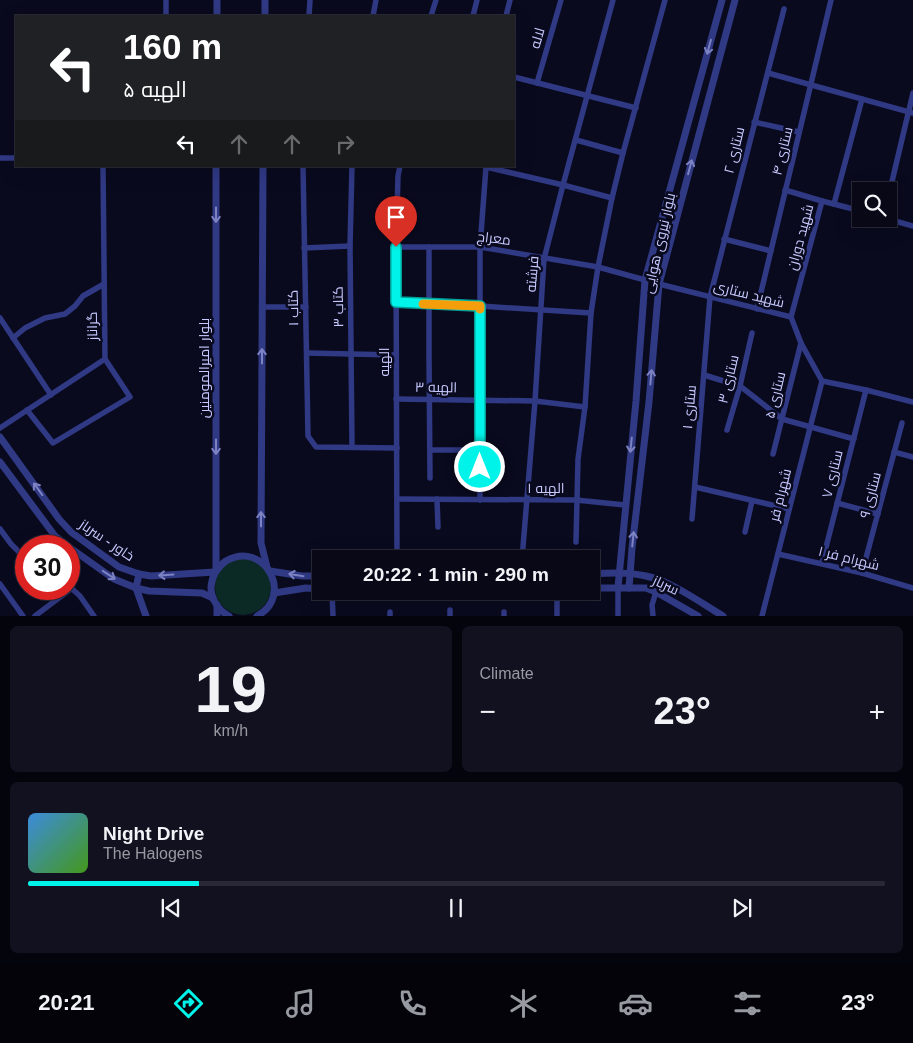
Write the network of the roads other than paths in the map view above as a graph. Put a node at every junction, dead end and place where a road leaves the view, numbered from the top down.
1 (166, 0) edge
2 (217, 0) edge
3 (265, 0) edge
4 (310, 0) edge
5 (376, 0) edge
6 (436, 0) edge
7 (477, 0) edge
8 (510, 0) edge
9 (561, 0) edge
10 (613, 0) edge
11 (665, 0) edge
12 (722, 0) edge
13 (735, 0) edge
14 (831, 0) edge
15 (784, 9) dead end
16 (166, 15) edge
17 (217, 15) edge
18 (265, 15) edge
19 (309, 15) edge
20 (373, 15) edge
21 (431, 15) edge
22 (473, 15) edge
23 (506, 15) edge
24 (768, 72) junction
25 (515, 78) edge
26 (537, 83) junction
27 (811, 84) junction
28 (913, 93) edge
29 (588, 95) junction
30 (862, 99) junction
31 (636, 108) junction
32 (911, 112) edge
33 (754, 122) junction
34 (799, 132) junction
35 (576, 140) junction
36 (623, 153) junction
37 (0, 158) edge
38 (15, 158) edge
39 (103, 167) edge
40 (216, 167) edge
41 (263, 167) edge
42 (303, 167) edge
43 (352, 167) edge
44 (400, 167) edge
45 (892, 182) edge
46 (563, 185) junction
47 (785, 190) junction
48 (612, 198) junction
49 (822, 201) junction
50 (834, 204) junction
51 (852, 209) edge
52 (897, 222) edge
53 (913, 226) edge
54 (724, 239) junction
55 (350, 246) junction
56 (396, 247) junction
57 (429, 247) junction
58 (480, 247) junction
59 (304, 248) junction
60 (770, 251) junction
61 (544, 258) junction
62 (598, 267) junction
63 (645, 280) junction
64 (104, 284) junction
65 (659, 284) junction
66 (710, 297) junction
67 (396, 302) junction
68 (429, 304) junction
69 (306, 306) junction
70 (480, 306) junction
71 (262, 307) junction
72 (757, 309) junction
73 (541, 310) junction
74 (591, 313) junction
75 (0, 318) edge
76 (791, 318) junction
77 (752, 333) dead end
78 (13, 338) junction
79 (801, 343) junction
80 (306, 353) junction
81 (351, 355) junction
82 (396, 355) junction
83 (105, 359) junction
84 (704, 375) junction
85 (822, 381) junction
86 (740, 386) junction
87 (866, 390) junction
88 (50, 395) junction
89 (396, 399) junction
90 (430, 400) junction
91 (480, 400) junction
92 (534, 401) junction
93 (636, 401) junction
94 (649, 402) junction
95 (913, 402) edge
96 (585, 407) junction
97 (27, 410) junction
98 (782, 419) junction
99 (902, 423) dead end
100 (810, 427) junction
101 (0, 428) edge
102 (727, 430) dead end
103 (0, 437) edge
104 (854, 439) junction
105 (352, 447) junction
106 (396, 448) junction
107 (430, 450) junction
108 (480, 450) junction
109 (894, 452) junction
110 (773, 454) dead end
111 (913, 457) edge
112 (0, 462) edge
113 (430, 478) dead end
114 (695, 487) junction
115 (397, 499) junction
116 (437, 499) junction
117 (480, 500) junction
118 (527, 500) junction
119 (576, 500) junction
120 (752, 501) junction
121 (837, 503) junction
122 (626, 505) junction
123 (790, 509) junction
124 (878, 514) junction
125 (692, 519) dead end
126 (438, 527) dead end
127 (0, 529) edge
128 (745, 532) dead end
129 (54, 535) edge
130 (576, 542) dead end
131 (15, 548) edge
132 (397, 550) edge
133 (523, 550) edge
134 (778, 554) junction
135 (80, 555) edge
136 (822, 564) junction
137 (268, 569) junction
138 (216, 571) junction
139 (619, 573) junction
140 (630, 573) junction
141 (862, 573) junction
142 (139, 574) junction
143 (600, 574) edge
144 (312, 576) edge
145 (0, 584) edge
146 (136, 588) junction
147 (312, 588) edge
148 (600, 588) edge
149 (618, 588) junction
150 (629, 588) junction
151 (913, 588) edge
152 (656, 592) junction
153 (274, 593) junction
154 (80, 596) edge
155 (54, 600) edge
156 (332, 600) edge
157 (557, 600) edge
158 (215, 602) junction
159 (268, 607) junction
160 (23, 616) edge
161 (35, 616) edge
162 (94, 616) edge
163 (146, 616) edge
164 (216, 616) edge
165 (229, 616) edge
166 (257, 616) edge
167 (268, 616) edge
168 (332, 616) edge
169 (557, 616) edge
170 (618, 616) edge
171 (652, 616) edge
172 (698, 616) edge
173 (723, 616) edge
174 (762, 616) edge

1 - 16 street
2 - 17 street
3 - 18 street
4 - 19 street
5 - 20 street
6 - 21 street
7 - 22 street
8 - 23 street
9 - 26 street, لاله
10 - 29 street, فرشته
11 - 31 street
12 -> 63 street, بلوار نیروی هوایی
65 -> 13 street, بلوار نیروی هوایی
14 - 27 street, ستاری ۴
15 - 24 street, ستاری ۲
24 - 27 street
24 - 33 street, ستاری ۲
25 - 26 street
26 - 29 street
27 - 30 street
27 - 34 street, ستاری ۴
28 - 32 street
29 - 31 street
29 - 35 street, فرشته
30 - 32 street
30 - 50 street
31 - 36 street
32 - 45 street
33 - 34 street
33 - 54 street, ستاری ۲
34 - 47 street, ستاری ۴
35 - 36 street
35 - 46 street, فرشته
36 - 48 street
37 - 38 street
39 - 64 street, گراناز
40 -> 138 street, بلوار امیرالمومنین
41 - 71 street
42 - 59 street, کتاب ۱
43 - 55 street, کتاب ۳
44 - 56 street, الهیه
46 - 48 street
46 - 58 street
46 - 61 street, فرشته
47 - 49 street
47 - 60 street, ستاری ۴
48 - 62 street
49 - 50 street, شهید دوران
49 - 76 street, شهید دوران
50 - 51 street, شهید دوران
52 - 53 street
54 - 60 street
54 - 66 street, ستاری ۲
55 - 59 street
55 - 81 street, کتاب ۳
56 - 57 street, معراج
56 - 67 street, الهیه
57 - 58 street, معراج
57 - 68 street
58 - 61 street, معراج
58 - 70 street
59 - 69 street, کتاب ۱
60 - 72 street, ستاری ۴
61 - 62 street, معراج
61 - 73 street, فرشته
62 - 63 street, معراج
62 - 74 street
63 - 65 street
63 - 93 street, بلوار نیروی هوایی
64 - 78 street
64 - 83 street, گراناز
65 - 66 street, شهید ستاری
94 -> 65 street, بلوار نیروی هوایی
66 - 72 street, شهید ستاری
66 - 84 street, ستاری ۱
67 - 68 street
67 - 82 street, الهیه
68 - 70 street
68 - 90 street
69 - 71 street
69 - 80 street, کتاب ۱
70 - 73 street
70 - 91 street
137 -> 71 street
72 - 76 street, شهید ستاری
73 - 74 street
73 - 92 street, فرشته
74 - 96 street
75 - 78 street
76 - 79 street, شهید ستاری
77 - 86 street, ستاری ۳
78 - 88 street
79 - 85 street, شهید ستاری
79 - 98 street, ستاری ۵
80 - 81 street
80 - 105 street, کتاب ۱
81 - 82 street
81 - 105 street, کتاب ۳
82 - 89 street, الهیه
83 - 88 street, گراناز
83 - 97 street
84 - 86 street
84 - 114 street, ستاری ۱
85 - 87 street
85 - 100 street, شهرام فر
86 - 98 street
86 - 102 street, ستاری ۳
87 - 95 street
87 - 104 street, ستاری ۷
88 - 97 street, گراناز
89 - 90 street, الهیه ۳
89 - 106 street, الهیه
90 - 91 street, الهیه ۳
90 - 107 street
91 - 92 street, الهیه ۳
91 - 108 street
92 - 96 street, الهیه ۳
92 - 118 street, فرشته
93 - 94 street
93 -> 122 street, بلوار نیروی هوایی
140 -> 94 street, بلوار نیروی هوایی
96 - 119 street
97 - 101 street, گراناز
98 - 100 street
98 - 110 street, ستاری ۵
99 - 109 street, ستاری ۹
100 - 104 street
100 - 123 street, شهرام فر
142 -> 103 street, خاور - سرباز
104 - 121 street, ستاری ۷
105 - 106 street
106 - 115 street, الهیه
107 - 108 street
107 - 113 street
108 - 117 street
109 - 111 street
109 - 124 street, ستاری ۹
112 - 129 street, خاور - سرباز
114 - 120 street
114 - 125 street, ستاری ۱
115 - 116 street, الهیه ۱
115 - 132 street, الهیه
116 - 117 street, الهیه ۱
116 - 126 street
117 - 118 street, الهیه ۱
118 - 119 street, الهیه ۱
118 - 133 street, فرشته
119 - 122 street, الهیه ۱
119 - 130 street
120 - 123 street
120 - 128 street
121 - 124 street
121 - 136 street, ستاری ۷
122 - 139 street, بلوار نیروی هوایی
123 - 134 street, شهرام فر
124 - 141 street, ستاری ۹
127 - 131 street
134 - 136 street, شهرام فر ۱
134 - 174 street, شهرام فر
135 -> 146 street, خاور - سرباز
136 - 141 street, شهرام فر ۱
137 - 138 street
144 -> 137 street
137 - 153 street
138 -> 142 street, خاور - سرباز
138 - 158 street, بلوار امیرالمومنین
139 - 140 street, سرباز
139 - 143 street
139 - 149 street, بلوار نیروی هوایی
140 - 150 street, بلوار نیروی هوایی
140 - 173 street, سرباز
141 - 151 street, شهرام فر ۱
142 - 146 street
145 - 160 street
146 - 158 street, خاور - سرباز
146 - 163 street
147 - 153 street
148 - 149 street, سرباز
149 - 150 street, سرباز
149 - 170 street
150 - 152 street, سرباز
152 - 171 street
152 - 172 street, سرباز
153 - 159 street
154 - 162 street
155 - 161 street
156 - 168 street
157 - 169 street
158 - 164 street, بلوار امیرالمومنین
158 - 165 street
159 - 166 street
159 - 167 street

